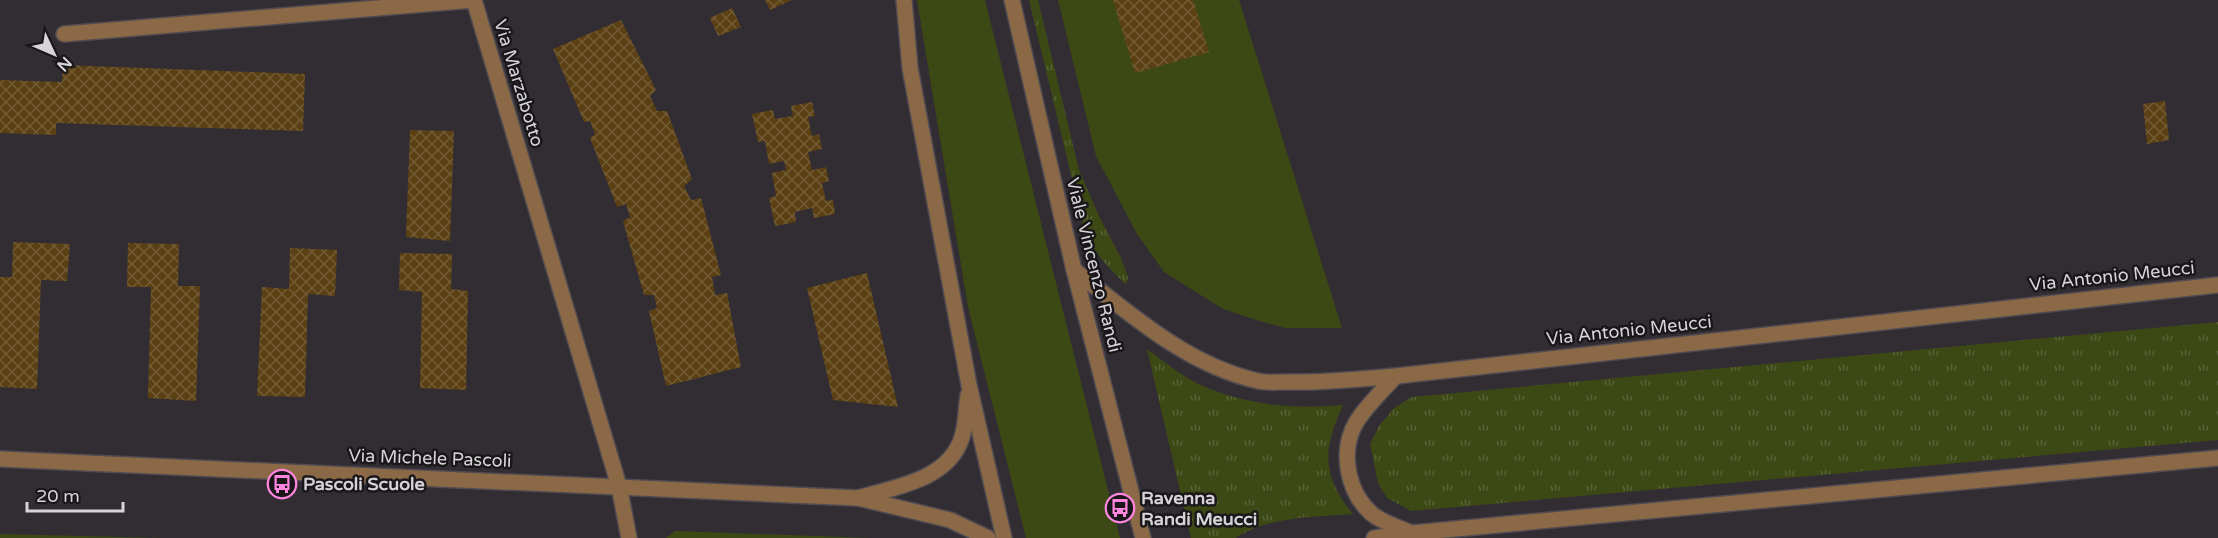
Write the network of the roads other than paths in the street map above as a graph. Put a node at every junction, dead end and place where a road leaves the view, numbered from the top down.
1 (904, 0) edge
2 (1012, 0) edge
3 (64, 34) dead end
4 (1074, 270) junction
5 (2218, 285) edge
6 (1396, 376) junction
7 (969, 386) junction
8 (2218, 458) edge
9 (0, 459) edge
10 (619, 486) junction
11 (858, 498) junction
12 (1412, 533) junction
13 (629, 538) edge
14 (988, 538) edge
15 (1004, 538) edge
16 (1143, 538) edge
17 (1374, 538) edge

1 - 7 street
2 - 4 street, Viale Vincenzo Randi
3 - 10 street, Via Marzabotto
4 - 6 street, Via Antonio Meucci
4 - 16 street, Viale Vincenzo Randi
5 - 6 street, Via Antonio Meucci
6 - 12 street
7 - 11 street, Via Michele Pascoli
7 - 15 street
8 - 12 street
9 - 10 street, Via Michele Pascoli
10 - 11 street, Via Michele Pascoli
10 - 13 street, Via Marzabotto
11 - 14 street, Via Michele Pascoli
12 - 17 street

